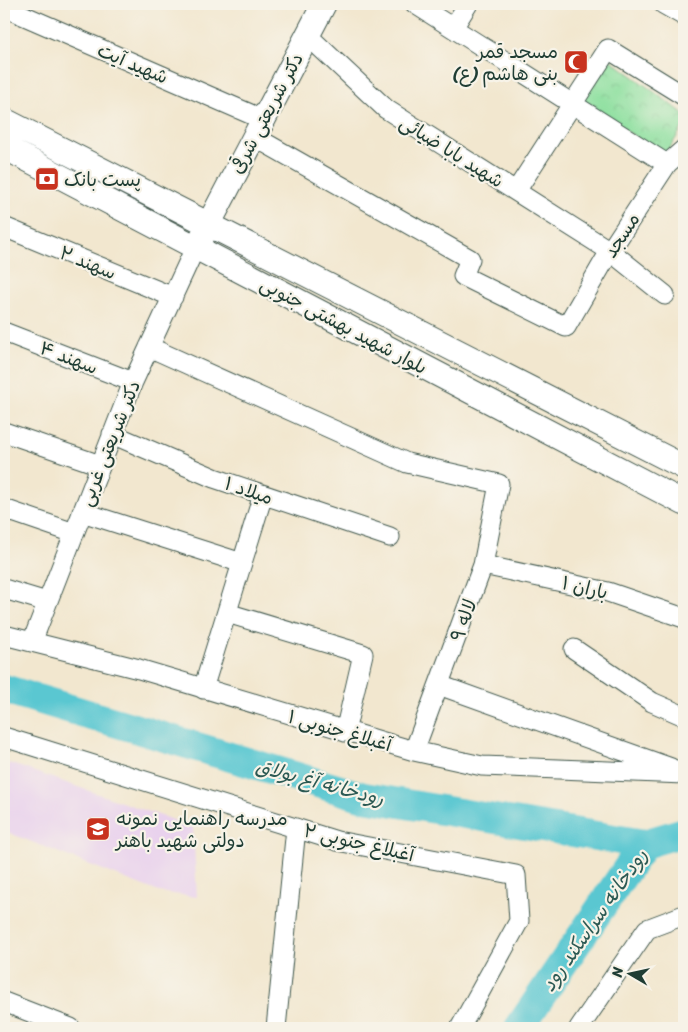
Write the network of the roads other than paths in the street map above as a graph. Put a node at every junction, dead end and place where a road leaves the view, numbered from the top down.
1 (324, 4) edge
2 (415, 4) edge
3 (468, 4) edge
4 (663, 4) edge
5 (4, 7) edge
6 (684, 16) edge
7 (453, 28) junction
8 (307, 35) junction
9 (684, 96) edge
10 (573, 104) junction
11 (4, 120) edge
12 (258, 127) junction
13 (4, 147) edge
14 (684, 149) edge
15 (667, 164) junction
16 (516, 191) junction
17 (209, 223) junction
18 (4, 227) edge
19 (196, 248) junction
20 (610, 251) junction
21 (666, 295) dead end
22 (173, 296) junction
23 (566, 327) joint
24 (4, 332) edge
25 (149, 347) junction
26 (133, 382) junction
27 (4, 432) edge
28 (112, 434) junction
29 (100, 465) junction
30 (684, 468) edge
31 (263, 495) junction
32 (684, 503) edge
33 (4, 509) edge
34 (82, 512) junction
35 (74, 533) junction
36 (390, 537) dead end
37 (242, 563) junction
38 (483, 565) junction
39 (4, 589) edge
40 (47, 602) junction
41 (226, 613) junction
42 (684, 618) edge
43 (4, 635) edge
44 (32, 642) junction
45 (574, 649) dead end
46 (438, 685) junction
47 (203, 688) junction
48 (684, 716) edge
49 (345, 732) junction
50 (4, 737) edge
51 (414, 752) junction
52 (684, 773) edge
53 (296, 828) junction
54 (684, 915) edge
55 (4, 1002) edge
56 (71, 1028) edge
57 (276, 1028) edge
58 (460, 1028) edge
59 (579, 1028) edge

1 - 8 main road, دکتر شریعتی شرقی
2 - 7 street
3 - 7 street
4 - 6 street
5 - 12 street, شهید آیت
7 - 10 street
8 - 12 main road, دکتر شریعتی شرقی
8 - 16 street, شهيد بابا ضيائی
9 - 10 street
10 - 15 street
10 - 16 street
11 - 17 main road, بلوار شهید بهشتی جنوبی
12 - 17 main road, دکتر شریعتی شرقی
12 - 23 street, شهید آیت
13 - 19 main road, بلوار شهید بهشتی جنوبی
14 - 15 street, مسجد
15 - 20 street, مسجد
16 - 20 street, شهيد بابا ضيائی
17 - 19 main road, دکتر شریعتی شرقی
17 - 30 main road, بلوار شهید بهشتی جنوبی
18 - 22 street, سهند ۲
19 - 22 street, دکتر شریعتی غربی
19 - 32 main road, بلوار شهید بهشتی جنوبی
20 - 21 street, شهيد بابا ضيائی
20 - 23 street, مسجد
22 - 25 street, دکتر شریعتی غربی
24 - 26 street, سهند ۴
25 - 26 street, دکتر شریعتی غربی
25 - 38 street, لاله ۹
26 - 28 street, دکتر شریعتی غربی
27 - 29 street
28 - 29 street, دکتر شریعتی غربی
28 - 31 street, میلاد ۱
29 - 34 street, دکتر شریعتی غربی
31 - 36 street, میلاد ۱
31 - 37 street
33 - 35 street
34 - 35 street, دکتر شریعتی غربی
34 - 37 street
35 - 40 street, دکتر شریعتی غربی
37 - 41 street
38 - 42 street, باران ۱
38 - 46 street, لاله ۹
39 - 40 street
40 - 44 street, دکتر شریعتی غربی
41 - 47 street
41 - 49 street
43 - 44 street, آغبلاغ جنوبی ۱
44 - 47 street, آغبلاغ جنوبی ۱
45 - 48 street
46 - 51 street, لاله ۹
46 - 52 street
47 - 49 street, آغبلاغ جنوبی ۱
49 - 51 street, آغبلاغ جنوبی ۱
50 - 53 street, آغبلاغ جنوبی ۲
51 - 52 street, آغبلاغ جنوبی ۱
53 - 57 street
53 - 58 street, آغبلاغ جنوبی ۲
54 - 59 street
55 - 56 street

